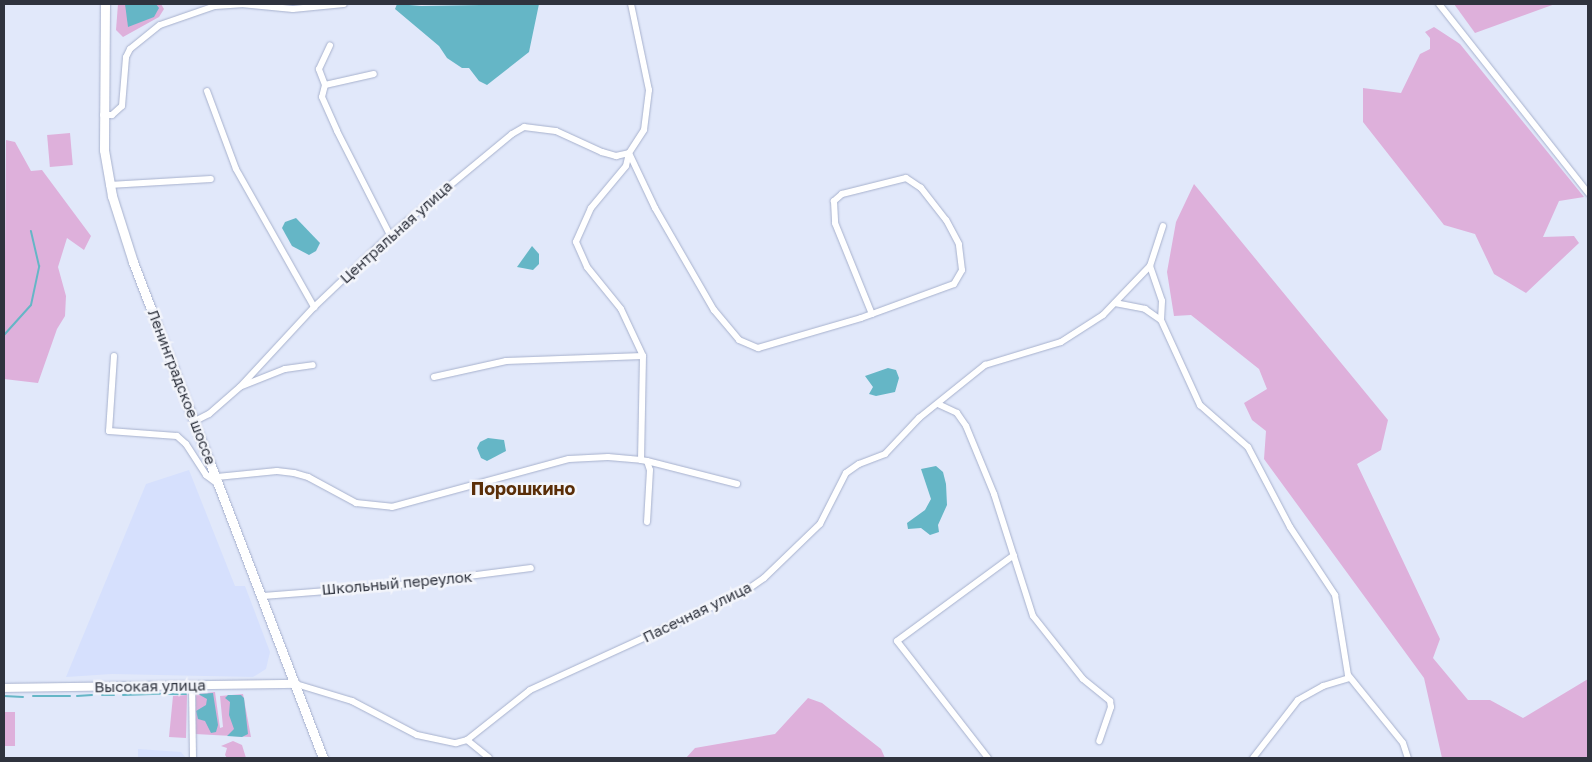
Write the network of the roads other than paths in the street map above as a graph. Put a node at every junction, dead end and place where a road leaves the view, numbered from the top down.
1 (105, 4) edge
2 (344, 4) edge
3 (631, 4) edge
4 (1439, 4) edge
5 (330, 45) dead end
6 (374, 74) dead end
7 (325, 85) junction
8 (207, 91) dead end
9 (103, 115) junction
10 (629, 153) junction
11 (211, 179) dead end
12 (110, 185) junction
13 (1588, 193) edge
14 (1163, 226) dead end
15 (390, 235) junction
16 (1150, 266) junction
17 (1115, 303) junction
18 (314, 307) junction
19 (872, 314) junction
20 (1161, 320) junction
21 (114, 356) dead end
22 (643, 356) junction
23 (312, 365) dead end
24 (434, 377) dead end
25 (240, 387) junction
26 (938, 404) junction
27 (196, 421) junction
28 (644, 461) junction
29 (218, 481) junction
30 (737, 484) dead end
31 (647, 522) dead end
32 (1014, 554) junction
33 (531, 568) dead end
34 (263, 596) junction
35 (1350, 678) junction
36 (296, 684) junction
37 (192, 686) junction
38 (4, 688) edge
39 (467, 740) junction
40 (1099, 741) dead end
41 (193, 758) edge
42 (323, 758) edge
43 (489, 758) edge
44 (988, 758) edge
45 (1253, 758) edge
46 (1408, 758) edge

1 - 9 main road, Ленинградское шоссе
2 - 9 street
3 - 10 street
4 - 13 street
5 - 7 street
6 - 7 street
7 - 15 street
8 - 18 street
9 - 12 main road, Ленинградское шоссе
10 - 15 street, Центральная улица
10 - 19 street
10 - 22 street
11 - 12 street
12 - 27 main road, Ленинградское шоссе
14 - 16 street, Пасечная улица
15 - 18 street, Центральная улица
16 - 17 street, Пасечная улица
16 - 20 street
17 - 20 street
17 - 26 street, Пасечная улица
18 - 25 street, Центральная улица
19 - 19 street
20 - 35 street
21 - 29 street
22 - 24 street
22 - 28 street
23 - 25 street
25 - 27 street, Центральная улица
26 - 32 street
26 - 39 street, Пасечная улица
27 - 29 main road, Ленинградское шоссе
28 - 29 street
28 - 30 street
28 - 31 street
29 - 34 main road, Ленинградское шоссе
32 - 40 street
32 - 44 street
33 - 34 street, Школьный переулок
34 - 36 main road, Ленинградское шоссе
35 - 45 street
35 - 46 street
36 - 37 street, Высокая улица
36 - 39 street
36 - 42 main road, Ленинградское шоссе
37 - 38 street, Высокая улица
37 - 41 street
39 - 43 street

